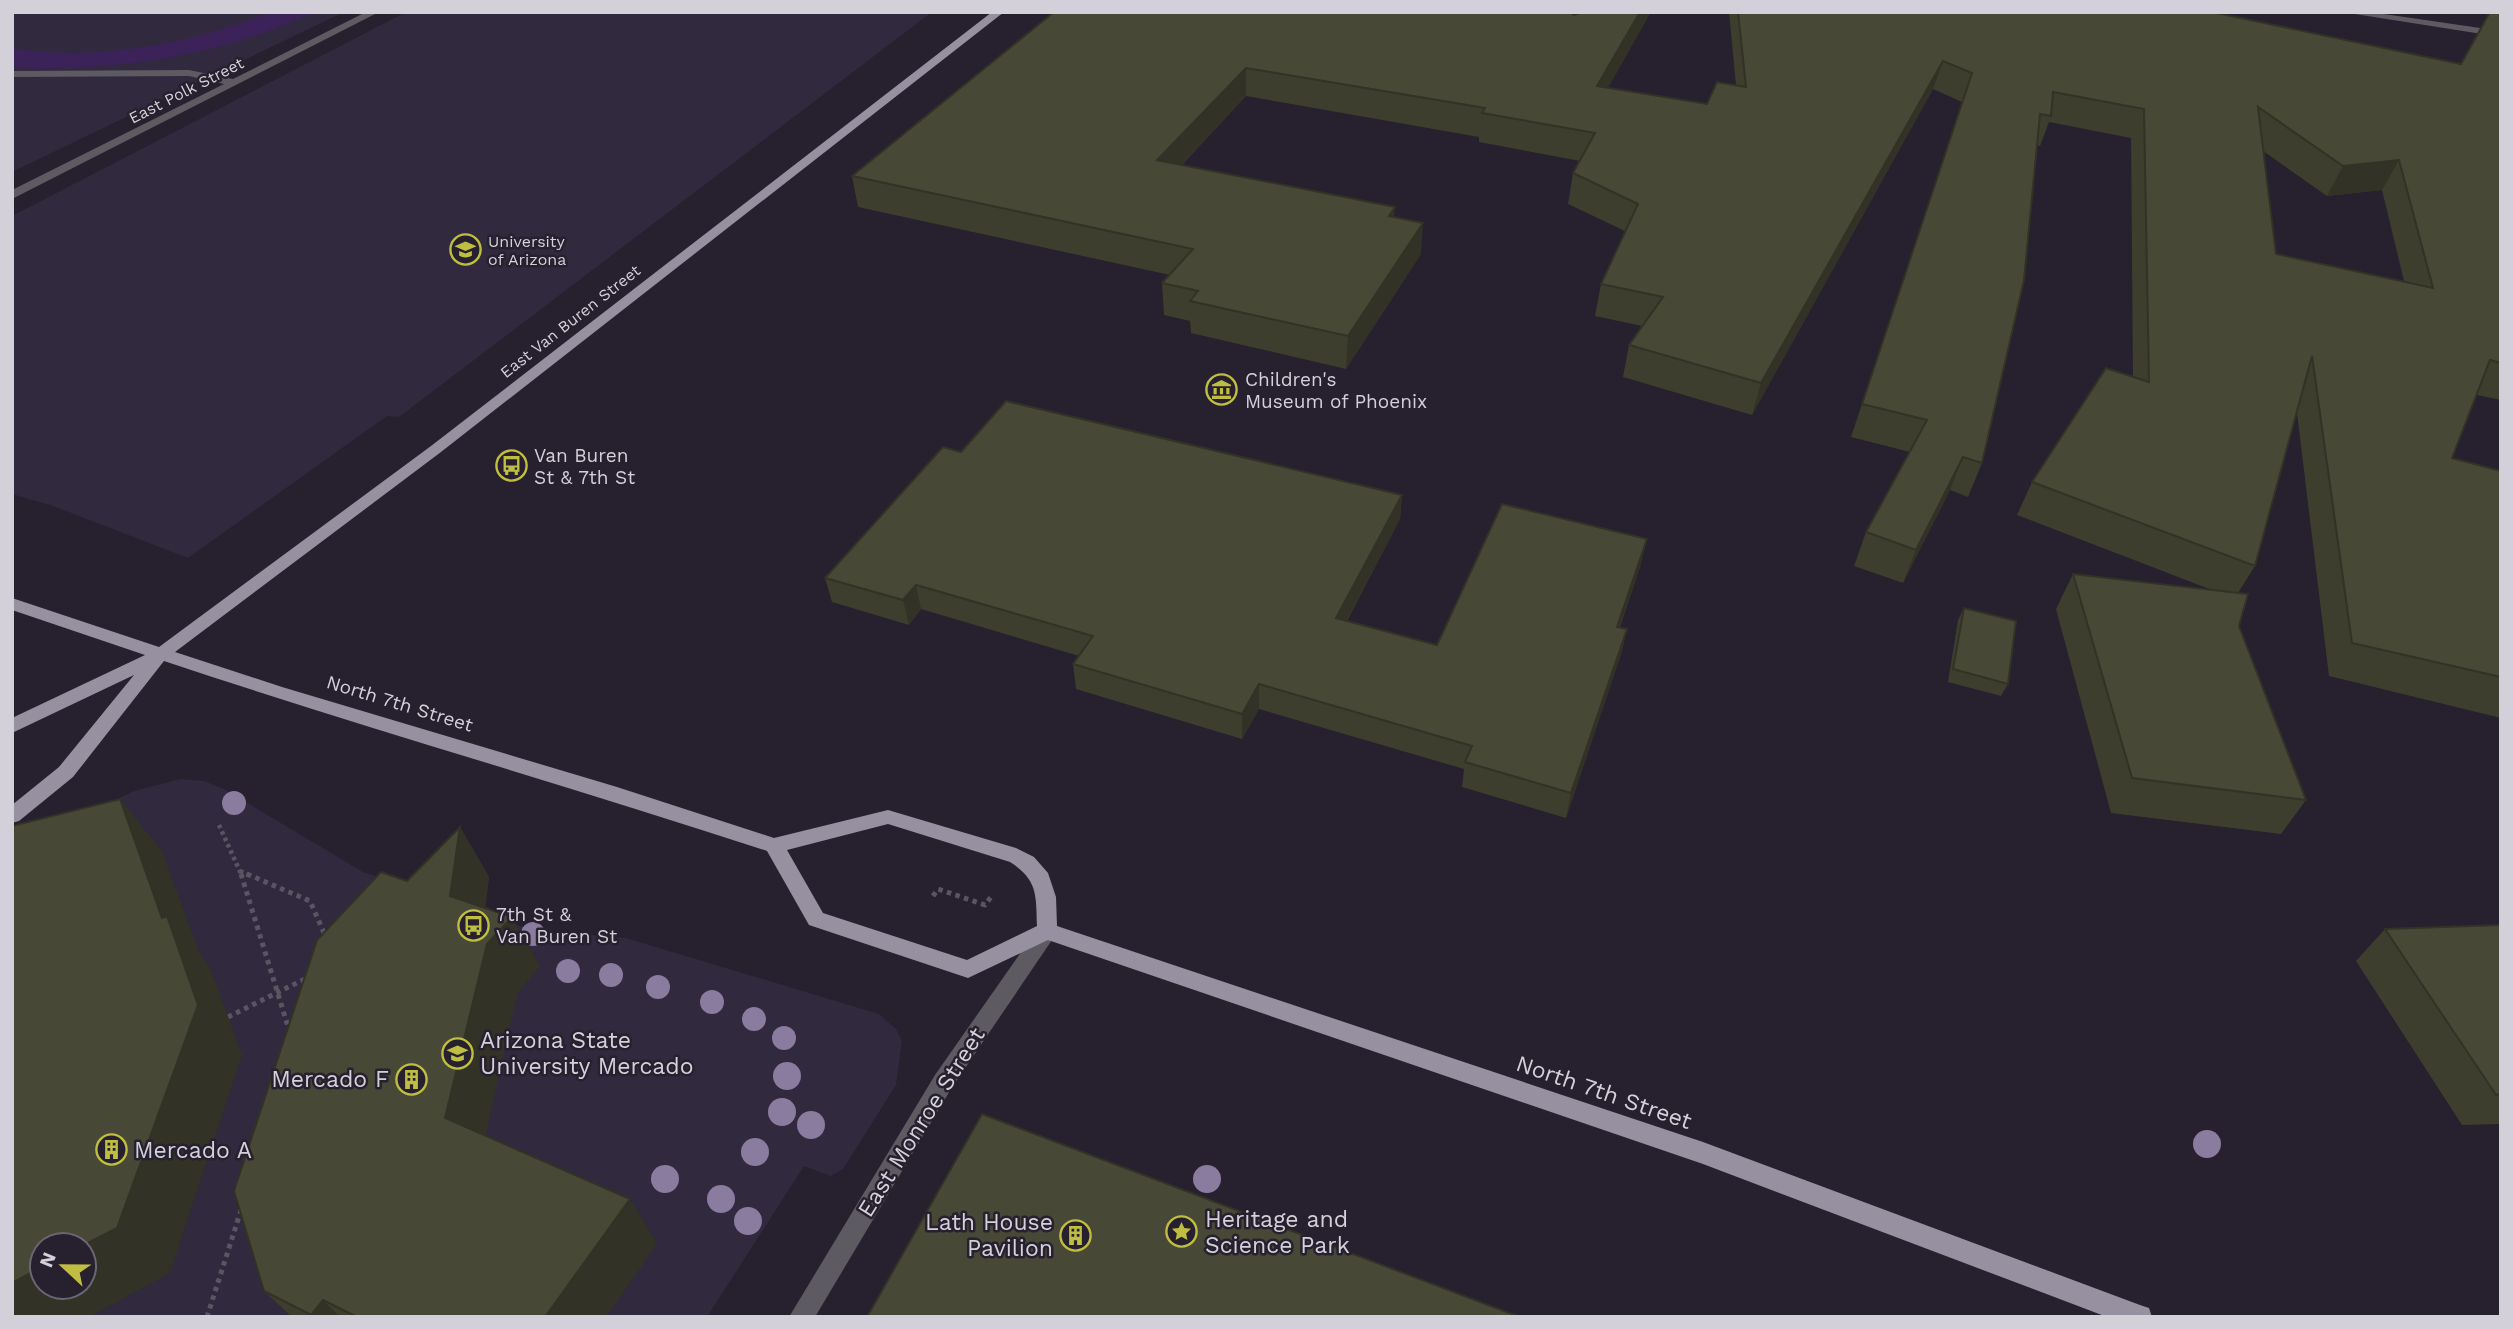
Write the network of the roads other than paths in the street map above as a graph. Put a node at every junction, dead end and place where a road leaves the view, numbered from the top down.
1 (374, 12) edge
2 (999, 12) edge
3 (2347, 12) edge
4 (2501, 34) edge
5 (12, 74) edge
6 (235, 83) junction
7 (12, 195) edge
8 (12, 604) edge
9 (161, 654) junction
10 (12, 726) edge
11 (12, 816) edge
12 (774, 846) junction
13 (1047, 931) junction
14 (802, 1317) edge
15 (2140, 1317) edge

1 - 6 street, East Polk Street
2 - 9 main road, East Van Buren Street
3 - 4 street
5 - 6 street
6 - 7 street, East Polk Street
8 - 9 main road, North 7th Street
9 - 10 main road, East Van Buren Street
9 - 11 main road, East Van Buren Street
9 - 12 main road, North 7th Street
12 - 13 main road
12 - 13 main road
13 - 14 street, East Monroe Street
13 - 15 main road, North 7th Street

